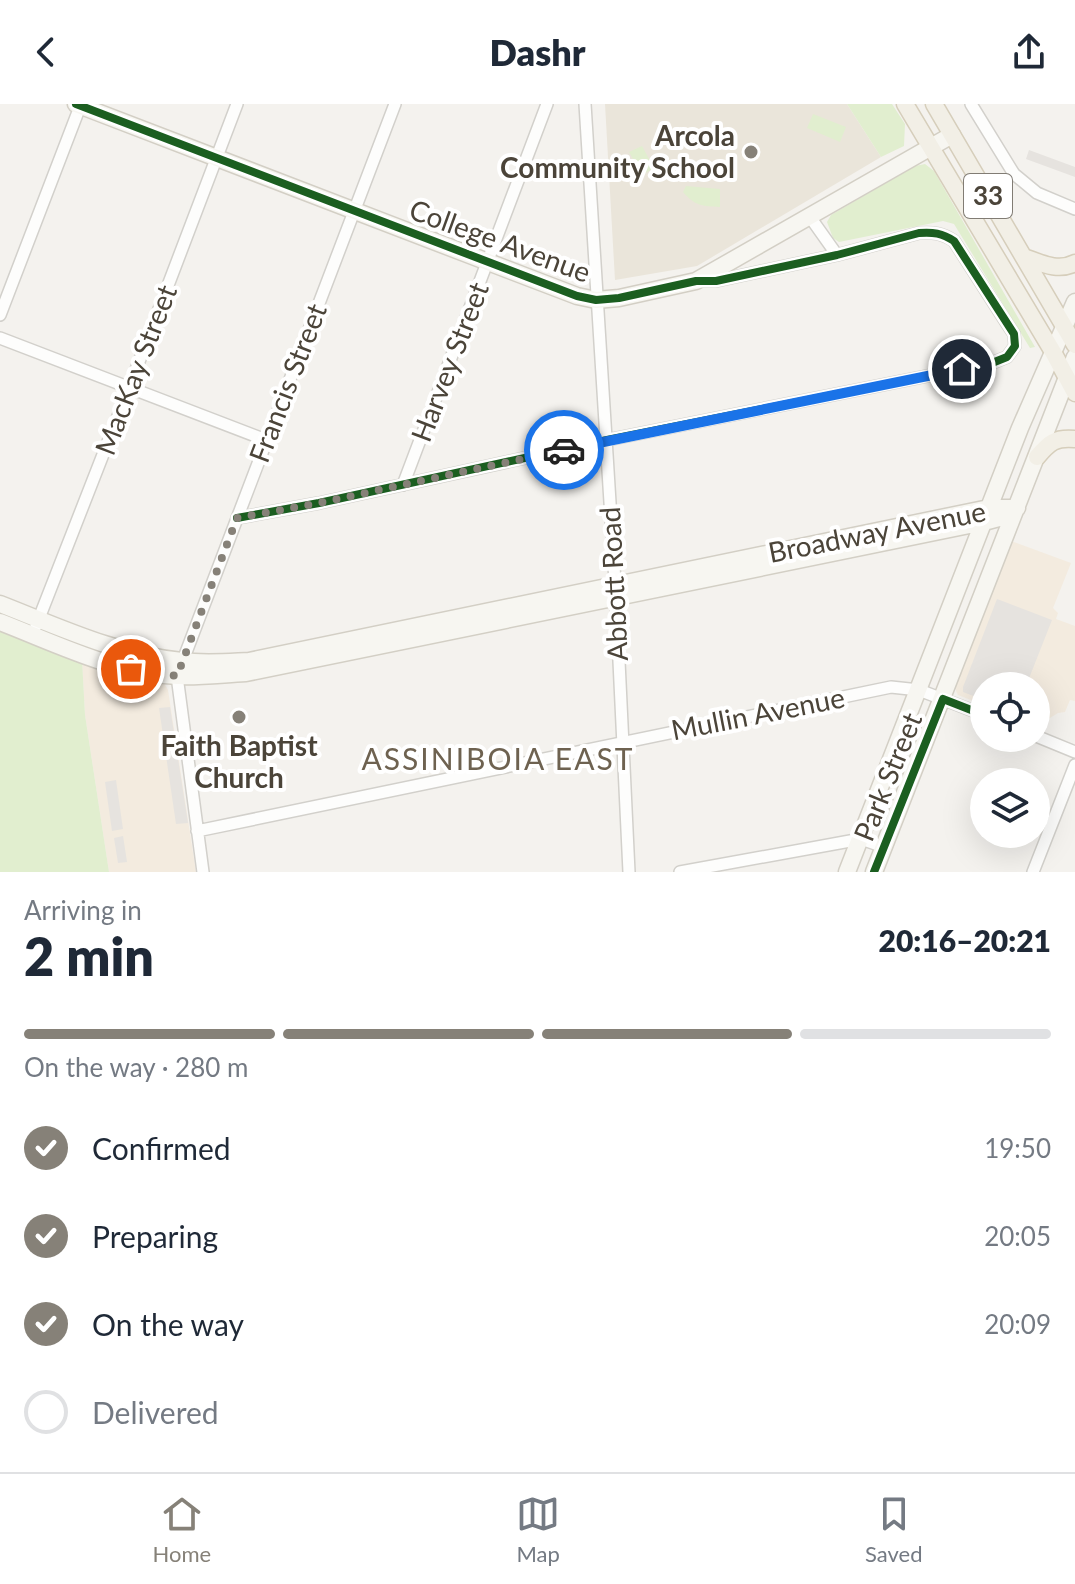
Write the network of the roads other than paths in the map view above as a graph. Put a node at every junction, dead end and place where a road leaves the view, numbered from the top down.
1 (237, 104) edge
2 (395, 104) edge
3 (547, 104) edge
4 (585, 104) edge
5 (905, 104) edge
6 (934, 104) edge
7 (971, 104) edge
8 (79, 105) edge
9 (952, 135) junction
10 (931, 146) junction
11 (216, 158) junction
12 (1075, 209) edge
13 (354, 211) junction
14 (810, 217) junction
15 (837, 255) junction
16 (1024, 257) junction
17 (488, 262) junction
18 (1075, 263) edge
19 (696, 281) junction
20 (596, 300) junction
21 (1075, 302) edge
22 (0, 315) edge
23 (1065, 326) junction
24 (0, 338) edge
25 (1075, 345) edge
26 (1053, 352) junction
27 (1075, 357) edge
28 (1071, 386) edge
29 (129, 388) junction
30 (1075, 439) edge
31 (266, 440) junction
32 (607, 440) junction
33 (1037, 457) junction
34 (403, 485) junction
35 (1017, 508) junction
36 (987, 515) junction
37 (237, 518) junction
38 (616, 592) junction
39 (0, 604) edge
40 (0, 622) edge
41 (35, 627) junction
42 (179, 669) junction
43 (919, 690) junction
44 (943, 699) junction
45 (970, 710) edge
46 (622, 741) junction
47 (1050, 742) edge
48 (1075, 752) edge
49 (1075, 765) edge
50 (197, 831) junction
51 (861, 839) junction
52 (884, 847) junction
53 (203, 872) edge
54 (629, 872) edge
55 (680, 872) edge
56 (847, 872) edge
57 (874, 872) edge
58 (1033, 872) edge

1 - 11 street, MacKay Street
2 - 13 street, Francis Street
3 - 17 street, Harvey Street
4 - 20 street, Abbott Road
5 - 10 main road, 33
6 - 9 main road, 33
7 - 12 street
8 - 11 street, College Avenue
8 - 22 street
9 - 10 street, College Avenue
9 - 16 main road, 33
10 - 14 street, College Avenue
10 - 26 main road, 33
11 - 13 street, College Avenue
11 - 29 street, MacKay Street
13 - 17 street, College Avenue
13 - 31 street, Francis Street
14 - 15 street
14 - 19 street, College Avenue
15 - 19 street, College Avenue
15 - 32 street, College Avenue
16 - 18 main road
16 - 23 main road, 33
17 - 20 street, College Avenue
17 - 34 street, Harvey Street
19 - 20 street, College Avenue
20 - 32 street, Abbott Road
21 - 23 street, Park Street
23 - 25 main road, 33
23 - 26 street, Park Street
24 - 29 street
26 - 28 main road, 33
26 - 36 street, Park Street
27 - 28 street, Park Street
28 - 33 street, Park Street
29 - 31 street
29 - 41 street, MacKay Street
30 - 33 main road
31 - 37 street, Francis Street
32 - 34 street
32 - 38 street, Abbott Road
33 - 35 street, Park Street
34 - 37 street
35 - 36 street, Broadway Avenue
35 - 44 street, Park Street
36 - 38 street, Broadway Avenue
36 - 43 street, Park Street
37 - 42 street, Francis Street
38 - 42 street, Broadway Avenue
38 - 46 street, Abbott Road
39 - 41 street, Broadway Avenue
40 - 41 street, Broadway Avenue
41 - 42 street, Broadway Avenue
42 - 50 street
43 - 44 street, Mullin Avenue
43 - 46 street, Mullin Avenue
43 - 51 street, Park Street
44 - 45 street, Mullin Avenue
44 - 52 street, Park Street
46 - 50 street, Mullin Avenue
46 - 54 street, Abbott Road
47 - 48 street
49 - 58 street
50 - 53 street
51 - 52 street
51 - 55 street
51 - 56 street, Park Street
52 - 57 street, Park Street

